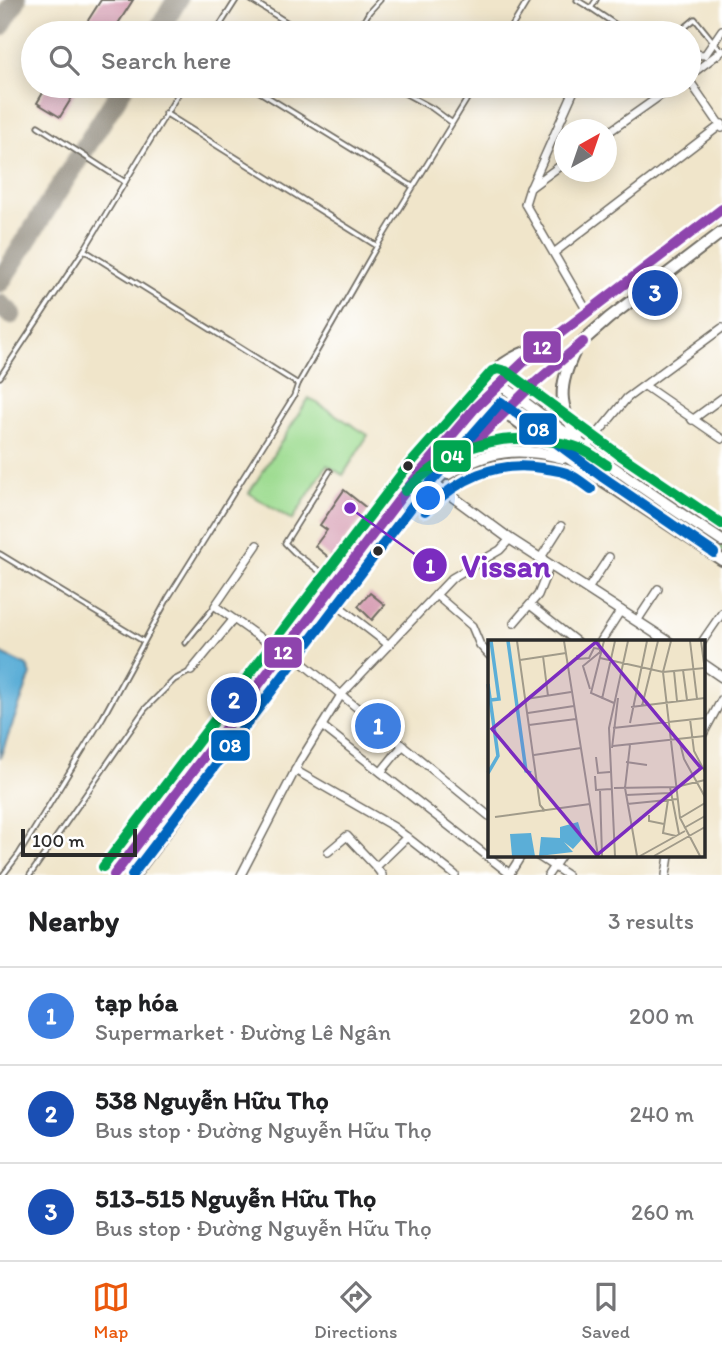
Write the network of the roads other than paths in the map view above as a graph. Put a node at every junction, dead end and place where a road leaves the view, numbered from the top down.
1 (236, 0) edge
2 (251, 0) edge
3 (380, 0) edge
4 (528, 0) edge
5 (577, 0) edge
6 (596, 0) edge
7 (591, 8) junction
8 (223, 21) edge
9 (285, 21) edge
10 (364, 21) edge
11 (515, 21) edge
12 (610, 21) edge
13 (701, 26) edge
14 (722, 30) edge
15 (713, 41) junction
16 (722, 52) edge
17 (701, 55) edge
18 (701, 69) edge
19 (701, 96) edge
20 (175, 98) edge
21 (269, 98) edge
22 (413, 98) edge
23 (467, 98) edge
24 (571, 98) edge
25 (657, 98) edge
26 (166, 113) junction
27 (451, 122) junction
28 (38, 126) dead end
29 (721, 126) edge
30 (617, 127) edge
31 (554, 171) edge
32 (125, 182) junction
33 (412, 187) junction
34 (530, 188) junction
35 (722, 209) edge
36 (722, 232) edge
37 (377, 246) junction
38 (84, 250) junction
39 (555, 252) junction
40 (587, 312) junction
41 (722, 328) edge
42 (543, 346) junction
43 (577, 348) junction
44 (0, 377) edge
45 (499, 383) junction
46 (298, 384) junction
47 (645, 386) junction
48 (485, 397) junction
49 (518, 398) junction
50 (722, 398) edge
51 (504, 411) junction
52 (692, 420) junction
53 (452, 434) junction
54 (722, 439) edge
55 (585, 449) junction
56 (574, 461) junction
57 (330, 471) dead end
58 (434, 483) junction
59 (561, 526) dead end
60 (510, 539) junction
61 (722, 541) edge
62 (257, 545) dead end
63 (0, 554) edge
64 (609, 558) dead end
65 (540, 559) junction
66 (722, 560) edge
67 (550, 565) junction
68 (339, 579) junction
69 (588, 589) junction
70 (657, 589) dead end
71 (436, 595) junction
72 (336, 604) junction
73 (530, 605) junction
74 (215, 606) junction
75 (621, 610) junction
76 (722, 613) edge
77 (233, 620) junction
78 (637, 621) junction
79 (514, 623) dead end
80 (574, 640) edge
81 (602, 640) edge
82 (666, 640) edge
83 (703, 640) edge
84 (143, 641) junction
85 (185, 643) dead end
86 (389, 645) junction
87 (282, 653) junction
88 (488, 654) edge
89 (295, 657) junction
90 (704, 665) edge
91 (191, 671) joint
92 (722, 677) edge
93 (341, 695) junction
94 (722, 699) edge
95 (322, 726) junction
96 (704, 732) edge
97 (403, 745) junction
98 (295, 770) junction
99 (381, 772) junction
100 (488, 815) edge
101 (407, 837) junction
102 (328, 852) dead end
103 (488, 857) edge
104 (489, 858) edge
105 (520, 858) edge
106 (541, 858) edge
107 (560, 858) edge
108 (554, 866) junction
109 (376, 867) junction
110 (509, 874) edge
111 (3, 875) edge
112 (30, 875) edge
113 (114, 875) edge
114 (134, 875) edge
115 (241, 875) edge
116 (382, 875) edge
117 (455, 875) edge
118 (548, 875) edge
119 (567, 875) edge

1 - 8 lane
2 - 9 lane
3 - 10 lane
4 - 11 lane
5 - 7 lane
6 - 7 lane
7 - 12 lane
13 - 15 lane
14 - 15 street
15 - 16 lane
15 - 17 street
16 - 18 street
19 - 29 street
20 - 26 lane
21 - 33 lane
22 - 27 lane
23 - 27 lane
24 - 34 street
25 - 30 street
26 - 32 lane
26 - 37 lane
27 - 33 lane
28 - 32 lane
29 - 39 street
31 - 34 street
32 - 38 lane
33 - 37 lane
34 - 39 street
35 - 40 main road
36 - 43 main road
37 - 46 lane
38 - 44 lane
38 - 46 lane
39 - 40 street
40 - 42 main road
41 - 47 street
42 - 45 main road
42 - 53 main road
43 - 49 main road
43 - 55 main road
45 - 48 main road
45 - 49 main road
46 - 84 lane
47 - 52 street
47 - 55 street
48 - 51 main road
48 - 53 main road
49 - 51 main road
49 - 55 main road
50 - 52 street
51 - 56 main road
51 - 58 main road
52 - 54 street
53 - 68 main road
55 - 61 main road
56 - 58 main road
56 - 66 main road
57 - 68 lane
58 - 60 street
58 - 72 main road
59 - 65 street
60 - 65 street
60 - 71 street
62 - 74 street
63 - 84 lane
64 - 69 street
65 - 67 street
67 - 69 street
67 - 73 street
68 - 87 main road
69 - 75 street
70 - 78 street
71 - 86 street
71 - 88 street
72 - 86 street
72 - 89 main road
73 - 79 street
73 - 80 street
74 - 77 street
74 - 85 lane
75 - 78 street
75 - 81 street
76 - 83 street
77 - 87 street
77 - 91 street
78 - 82 street
84 - 111 lane
86 - 93 street
87 - 113 main road
89 - 93 street
89 - 114 main road
90 - 92 street
91 - 112 lane
93 - 95 street
93 - 97 street
94 - 96 street
95 - 98 street
95 - 99 street
97 - 99 street
97 - 100 street
98 - 101 street
98 - 115 street
99 - 103 street
101 - 109 street
101 - 117 street
102 - 109 street
104 - 110 street
105 - 110 street
106 - 108 street
107 - 108 street
108 - 118 street
108 - 119 street
109 - 116 street

